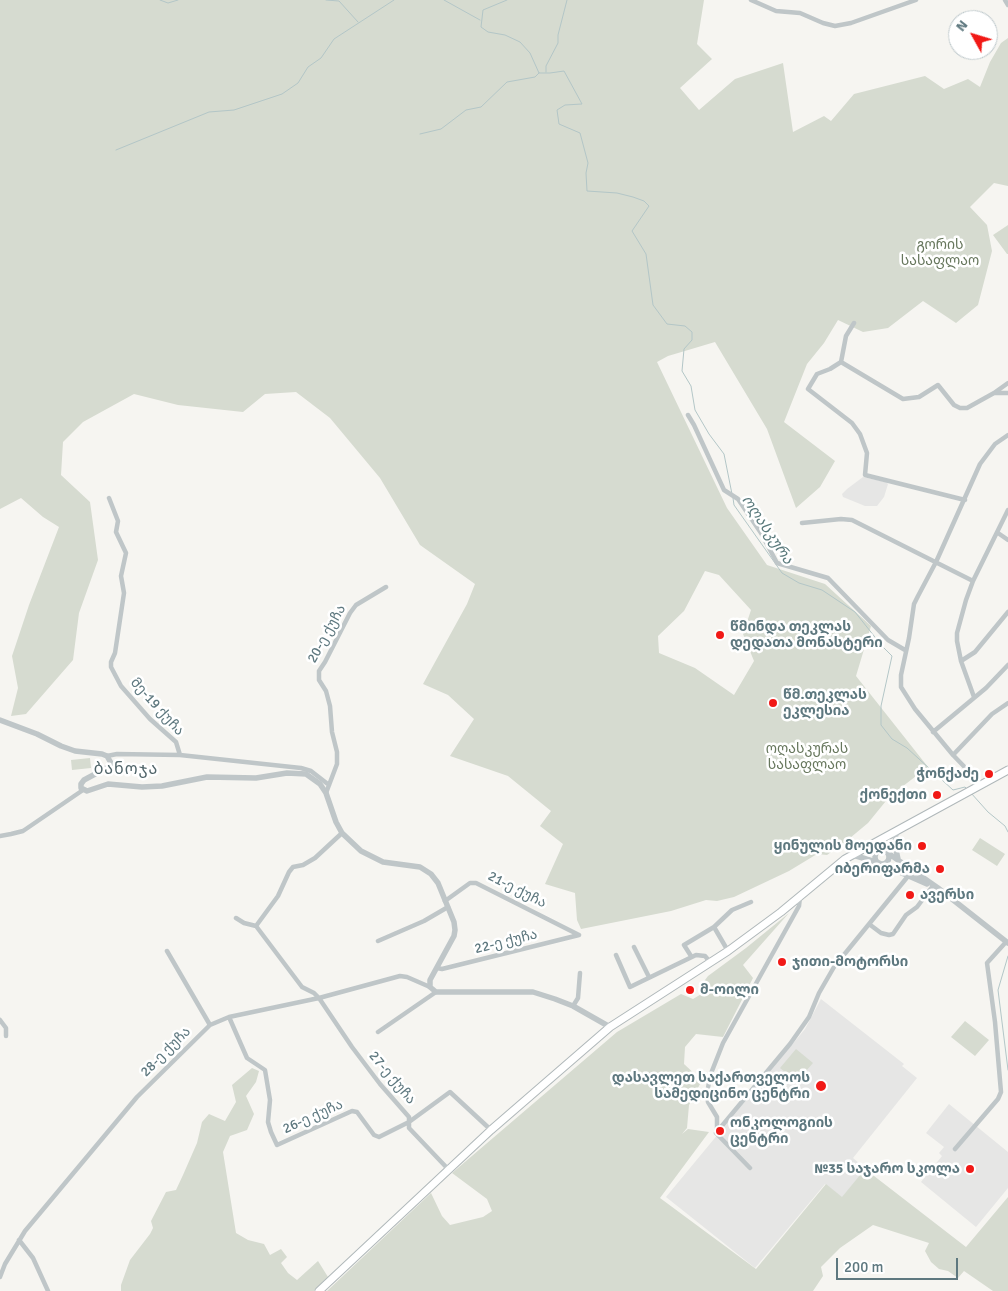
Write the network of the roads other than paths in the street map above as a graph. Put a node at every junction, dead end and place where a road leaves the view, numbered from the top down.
1 (751, 0) edge
2 (916, 0) edge
3 (1004, 0) edge
4 (1008, 5) edge
5 (854, 323) dead end
6 (841, 362) junction
7 (1008, 383) edge
8 (994, 393) junction
9 (1008, 393) edge
10 (688, 415) dead end
11 (1008, 435) edge
12 (109, 498) dead end
13 (965, 500) junction
14 (1008, 510) edge
15 (802, 522) dead end
16 (998, 533) junction
17 (1008, 540) edge
18 (936, 562) junction
19 (973, 581) junction
20 (386, 587) dead end
21 (1008, 612) edge
22 (905, 650) junction
23 (961, 661) junction
24 (1008, 665) edge
25 (974, 697) junction
26 (1008, 704) edge
27 (0, 720) edge
28 (933, 732) junction
29 (180, 755) junction
30 (952, 755) junction
31 (107, 756) junction
32 (1008, 770) edge
33 (329, 785) junction
34 (982, 785) junction
35 (83, 790) junction
36 (326, 793) junction
37 (896, 832) junction
38 (342, 833) junction
39 (0, 836) edge
40 (873, 845) junction
41 (886, 851) junction
42 (853, 855) junction
43 (875, 856) junction
44 (898, 859) junction
45 (879, 863) junction
46 (910, 873) junction
47 (935, 888) junction
48 (800, 896) junction
49 (751, 902) dead end
50 (446, 904) junction
51 (236, 918) dead end
52 (869, 924) junction
53 (256, 926) junction
54 (714, 927) junction
55 (580, 935) joint
56 (378, 941) dead end
57 (1007, 943) edge
58 (634, 947) dead end
59 (168, 951) dead end
60 (728, 951) junction
61 (616, 955) dead end
62 (691, 956) junction
63 (710, 962) junction
64 (437, 968) junction
65 (580, 973) dead end
66 (649, 977) junction
67 (430, 987) junction
68 (436, 992) junction
69 (319, 998) junction
70 (574, 1006) junction
71 (229, 1017) junction
72 (0, 1020) edge
73 (210, 1025) junction
74 (610, 1027) junction
75 (378, 1032) dead end
76 (6, 1036) dead end
77 (409, 1122) junction
78 (491, 1130) junction
79 (716, 1133) junction
80 (954, 1150) dead end
81 (750, 1168) dead end
82 (448, 1169) junction
83 (19, 1240) junction
84 (0, 1277) edge
85 (48, 1291) edge
86 (319, 1291) edge

1 - 2 street
3 - 4 street
5 - 6 street
6 - 8 street
6 - 13 street
7 - 8 street
8 - 9 street
10 - 22 street
11 - 13 street
12 - 29 street, მე-19 ქუჩა
13 - 18 street
14 - 16 street
15 - 18 street
16 - 17 street
16 - 19 street
18 - 19 street
18 - 22 street
19 - 23 street
20 - 33 street, 20-ე ქუჩა
21 - 23 street
22 - 28 street
23 - 25 street
24 - 25 street
25 - 28 street
26 - 30 street
27 - 31 street
28 - 30 street
29 - 31 street
29 - 33 street, მე-19 ქუჩა
30 - 34 street
31 - 35 street
32 - 34 main road
33 - 36 street, 20-ე ქუჩა
34 - 37 main road
35 - 36 street
35 - 39 street
36 - 38 street
37 - 40 main road
37 - 44 street
38 - 50 street
38 - 53 street
40 - 41 street
40 - 42 main road
40 - 43 street
41 - 43 street
41 - 44 street
41 - 45 street
42 - 45 street
42 - 48 main road
43 - 45 street
44 - 46 street
45 - 46 street
46 - 47 street
46 - 52 street
47 - 52 street
47 - 57 street
48 - 60 main road
48 - 79 street
49 - 54 street
50 - 55 street, 21-ე ქუჩა
50 - 56 street
50 - 64 street
51 - 53 street
52 - 79 street
53 - 69 street, 27-ე ქუჩა
54 - 60 street
54 - 62 street
55 - 64 street, 22-ე ქუჩა
57 - 80 street
58 - 66 street
59 - 73 street
60 - 63 main road
61 - 66 street
62 - 63 street
62 - 66 street
63 - 74 main road
64 - 67 street
65 - 70 street
67 - 68 street
67 - 69 street, 28-ე ქუჩა
68 - 70 street
68 - 75 street
69 - 71 street, 28-ე ქუჩა
69 - 77 street, 27-ე ქუჩა
70 - 74 street
71 - 73 street, 28-ე ქუჩა
71 - 77 street, 26-ე ქუჩა
72 - 76 street
73 - 83 street, 28-ე ქუჩა
74 - 78 main road
77 - 78 street, 26-ე ქუჩა
77 - 82 street, 27-ე ქუჩა
78 - 82 main road
79 - 81 street
82 - 86 main road
83 - 84 street, 28-ე ქუჩა
83 - 85 street

